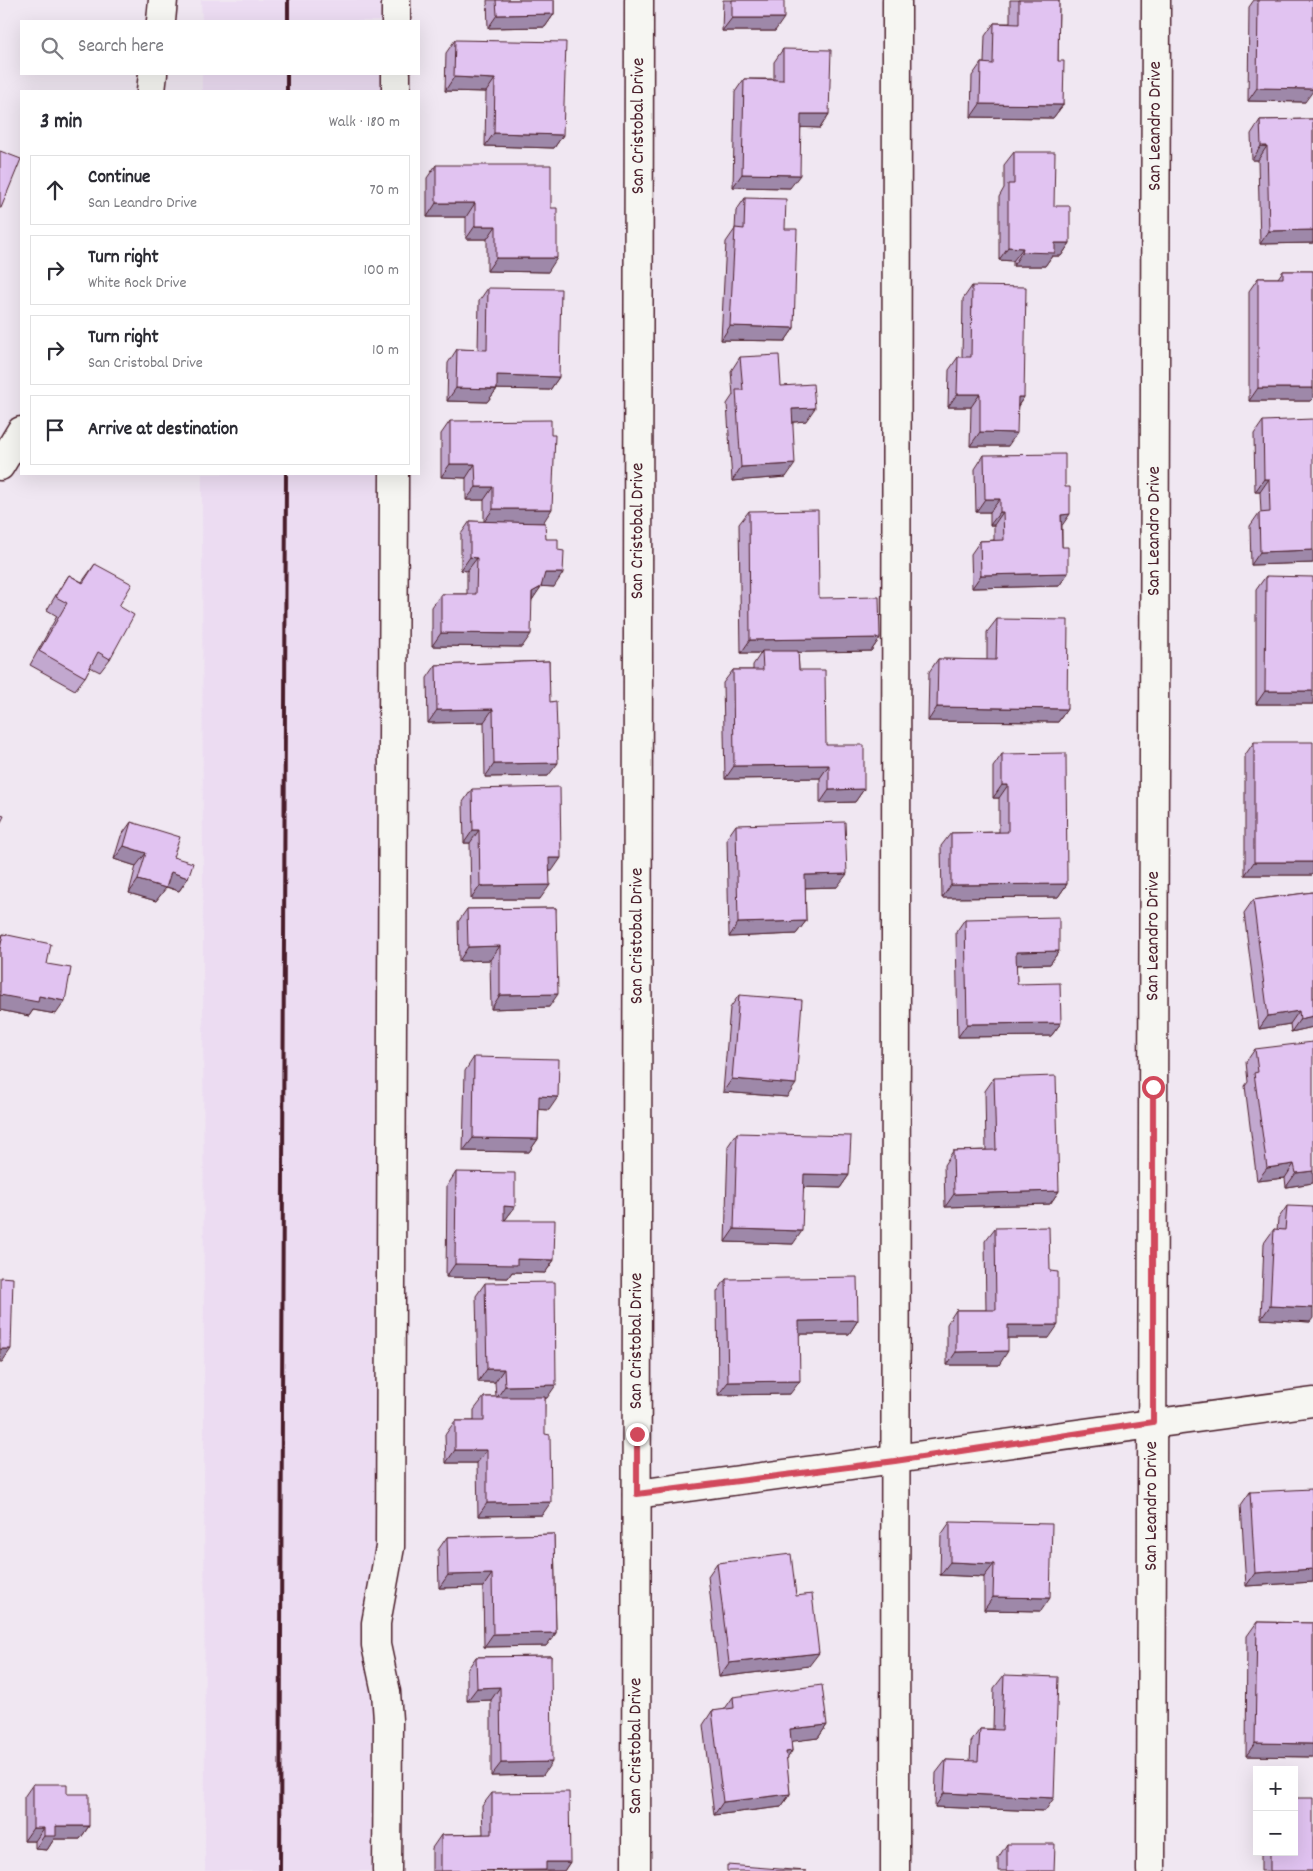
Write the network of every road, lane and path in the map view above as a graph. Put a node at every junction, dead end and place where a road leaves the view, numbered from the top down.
1 (164, 0) edge
2 (396, 0) edge
3 (639, 0) edge
4 (897, 0) edge
5 (1156, 0) edge
6 (161, 20) edge
7 (396, 20) edge
8 (153, 75) edge
9 (396, 75) edge
10 (151, 90) edge
11 (396, 90) edge
12 (20, 433) edge
13 (0, 466) edge
14 (394, 475) edge
15 (1313, 1402) edge
16 (1153, 1422) junction
17 (895, 1461) junction
18 (637, 1494) junction
19 (387, 1871) edge
20 (636, 1871) edge
21 (895, 1871) edge
22 (1150, 1871) edge

1 - 6 street
2 - 7 street
3 - 18 street, San Cristobal Drive
4 - 17 street
5 - 16 street, San Leandro Drive
8 - 10 street
9 - 11 street
12 - 13 street
14 - 19 street
15 - 16 street
16 - 17 street
16 - 22 street, San Leandro Drive
17 - 18 street
17 - 21 street
18 - 20 street, San Cristobal Drive

